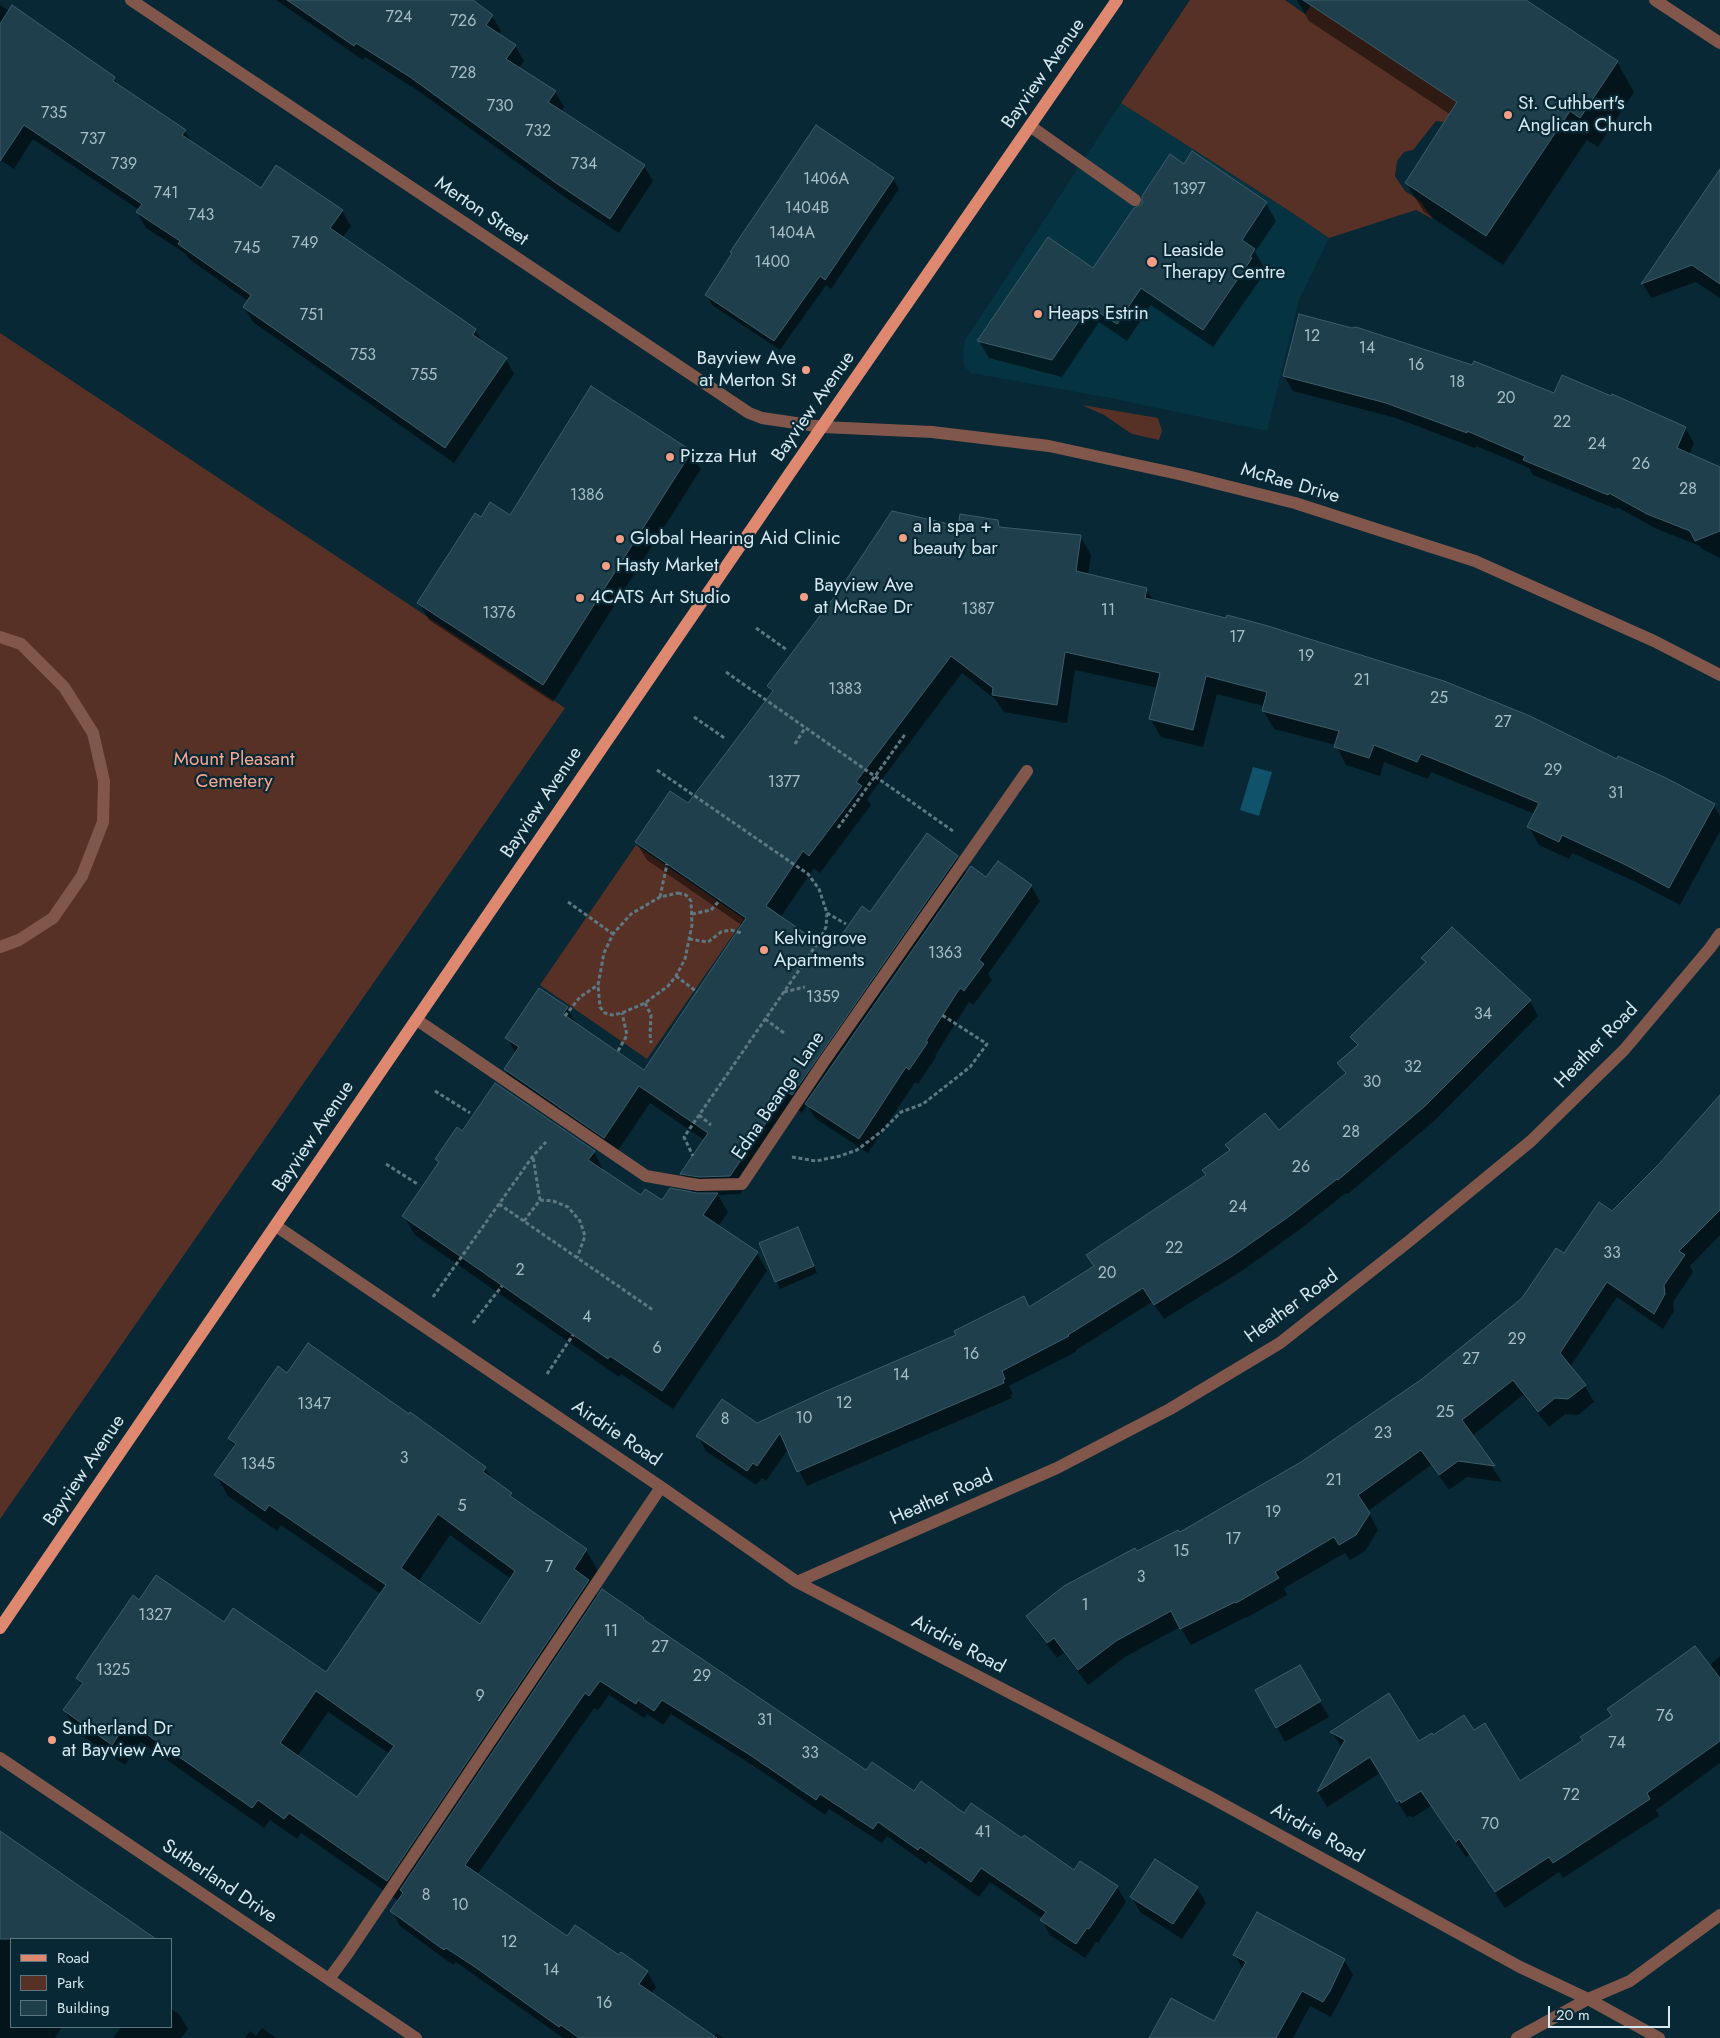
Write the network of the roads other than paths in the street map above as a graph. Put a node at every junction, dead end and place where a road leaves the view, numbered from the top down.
1 (131, 0) edge
2 (1117, 0) edge
3 (1655, 0) edge
4 (1720, 43) edge
5 (1030, 126) junction
6 (1136, 200) dead end
7 (823, 427) junction
8 (0, 637) edge
9 (1720, 675) edge
10 (1027, 772) dead end
11 (1720, 934) edge
12 (0, 947) edge
13 (418, 1020) junction
14 (276, 1226) junction
15 (661, 1487) junction
16 (797, 1582) junction
17 (0, 1628) edge
18 (0, 1758) edge
19 (1720, 1915) edge
20 (329, 1979) junction
21 (1588, 1999) junction
22 (416, 2038) edge
23 (1516, 2038) edge
24 (1659, 2038) edge

1 - 7 street, Merton Street
2 - 5 main road, Bayview Avenue
3 - 4 street
5 - 6 street
5 - 7 main road, Bayview Avenue
7 - 9 street, McRae Drive
7 - 13 main road, Bayview Avenue
8 - 12 street
10 - 13 street, Edna Beange Lane
11 - 16 street, Heather Road
13 - 14 main road, Bayview Avenue
14 - 15 street, Airdrie Road
14 - 17 main road, Bayview Avenue
15 - 16 street, Airdrie Road
15 - 20 street
16 - 21 street, Airdrie Road
18 - 20 street, Sutherland Drive
19 - 21 street
20 - 22 street, Sutherland Drive
21 - 23 street
21 - 24 street, Airdrie Road

